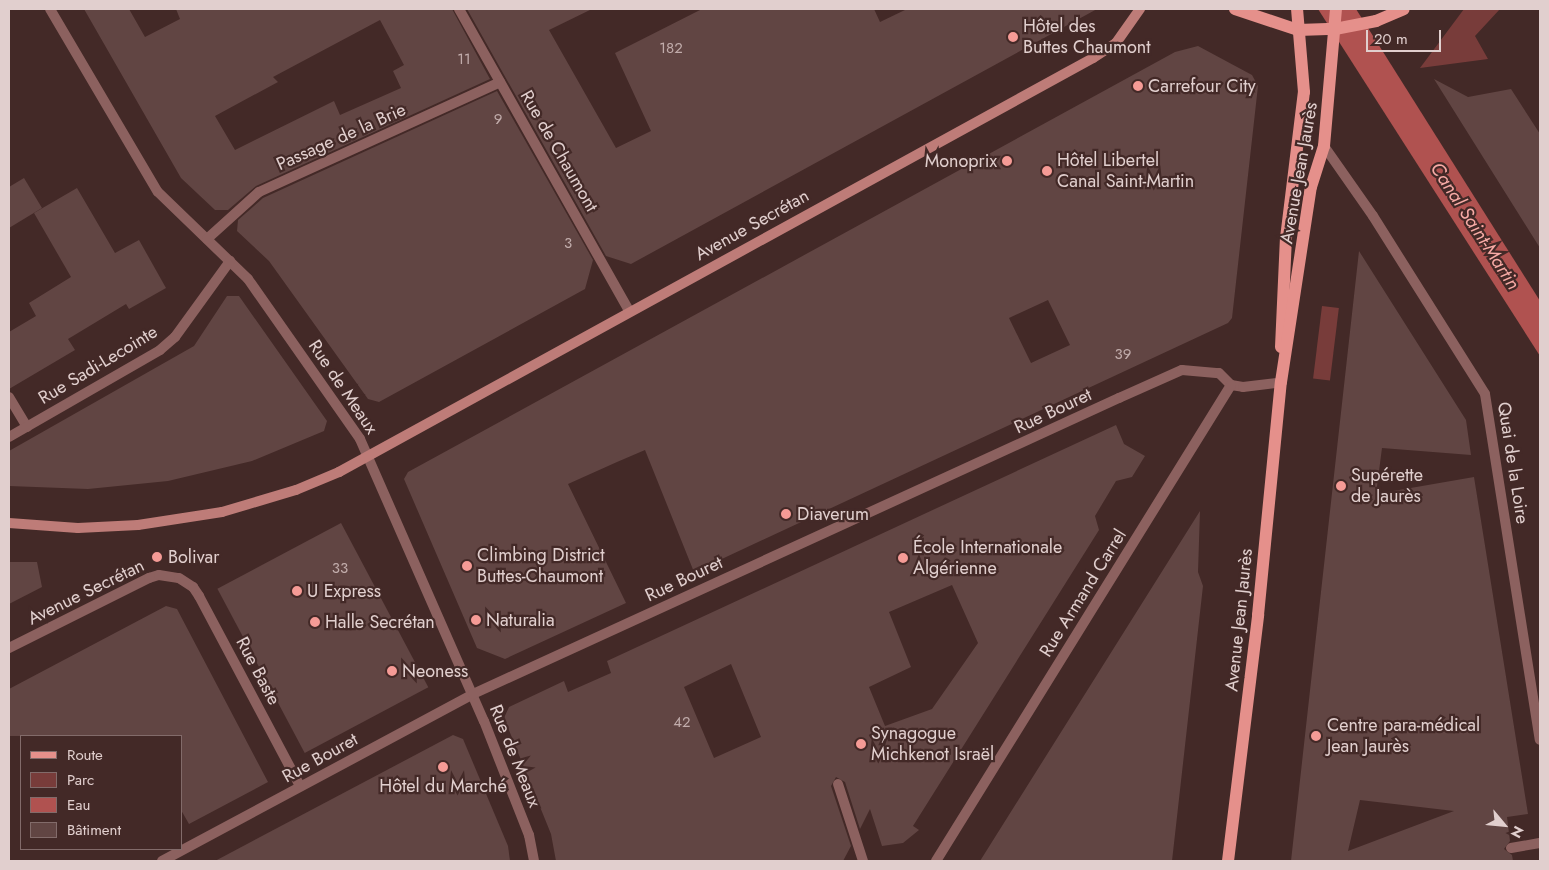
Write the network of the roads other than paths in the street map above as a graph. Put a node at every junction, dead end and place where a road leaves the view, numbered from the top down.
1 (50, 9) edge
2 (459, 9) edge
3 (1140, 9) edge
4 (1235, 9) edge
5 (1297, 9) edge
6 (1336, 9) edge
7 (1404, 9) edge
8 (1335, 29) junction
9 (1298, 30) junction
10 (500, 82) junction
11 (1324, 146) junction
12 (206, 239) junction
13 (230, 261) junction
14 (628, 311) junction
15 (1281, 382) junction
16 (1231, 385) junction
17 (9, 397) edge
18 (27, 427) junction
19 (9, 437) edge
20 (368, 456) junction
21 (9, 524) edge
22 (179, 578) joint
23 (9, 648) edge
24 (473, 694) junction
25 (1540, 740) edge
26 (838, 784) dead end
27 (300, 786) junction
28 (1540, 843) edge
29 (1511, 848) dead end
30 (162, 861) edge
31 (534, 861) edge
32 (863, 861) edge
33 (936, 861) edge
34 (1228, 861) edge

1 - 12 street, Rue de Meaux
2 - 10 street, Rue de Chaumont
3 - 14 main road, Avenue Secrétan
4 - 9 main road
5 - 9 main road, Avenue Jean Jaurès
6 - 8 main road, Avenue Jean Jaurès
7 - 8 main road
8 - 9 main road
8 - 11 main road, Avenue Jean Jaurès
9 - 15 main road, Avenue Jean Jaurès
10 - 12 street, Passage de la Brie
10 - 14 street, Rue de Chaumont
11 - 15 main road, Avenue Jean Jaurès
11 - 25 street, Quai de la Loire
12 - 13 street, Rue de Meaux
13 - 18 street, Rue Sadi-Lecointe
13 - 20 street, Rue de Meaux
14 - 20 main road, Avenue Secrétan
15 - 16 street
15 - 34 main road, Avenue Jean Jaurès
16 - 24 street, Rue Bouret
16 - 33 street, Rue Armand Carrel
17 - 18 street
18 - 19 street, Rue Sadi-Lecointe
20 - 21 main road, Avenue Secrétan
20 - 24 street, Rue de Meaux
22 - 23 street, Avenue Secrétan
22 - 27 street, Rue Baste
24 - 27 street, Rue Bouret
24 - 31 street, Rue de Meaux
26 - 32 street
27 - 30 street, Rue Bouret
28 - 29 street

